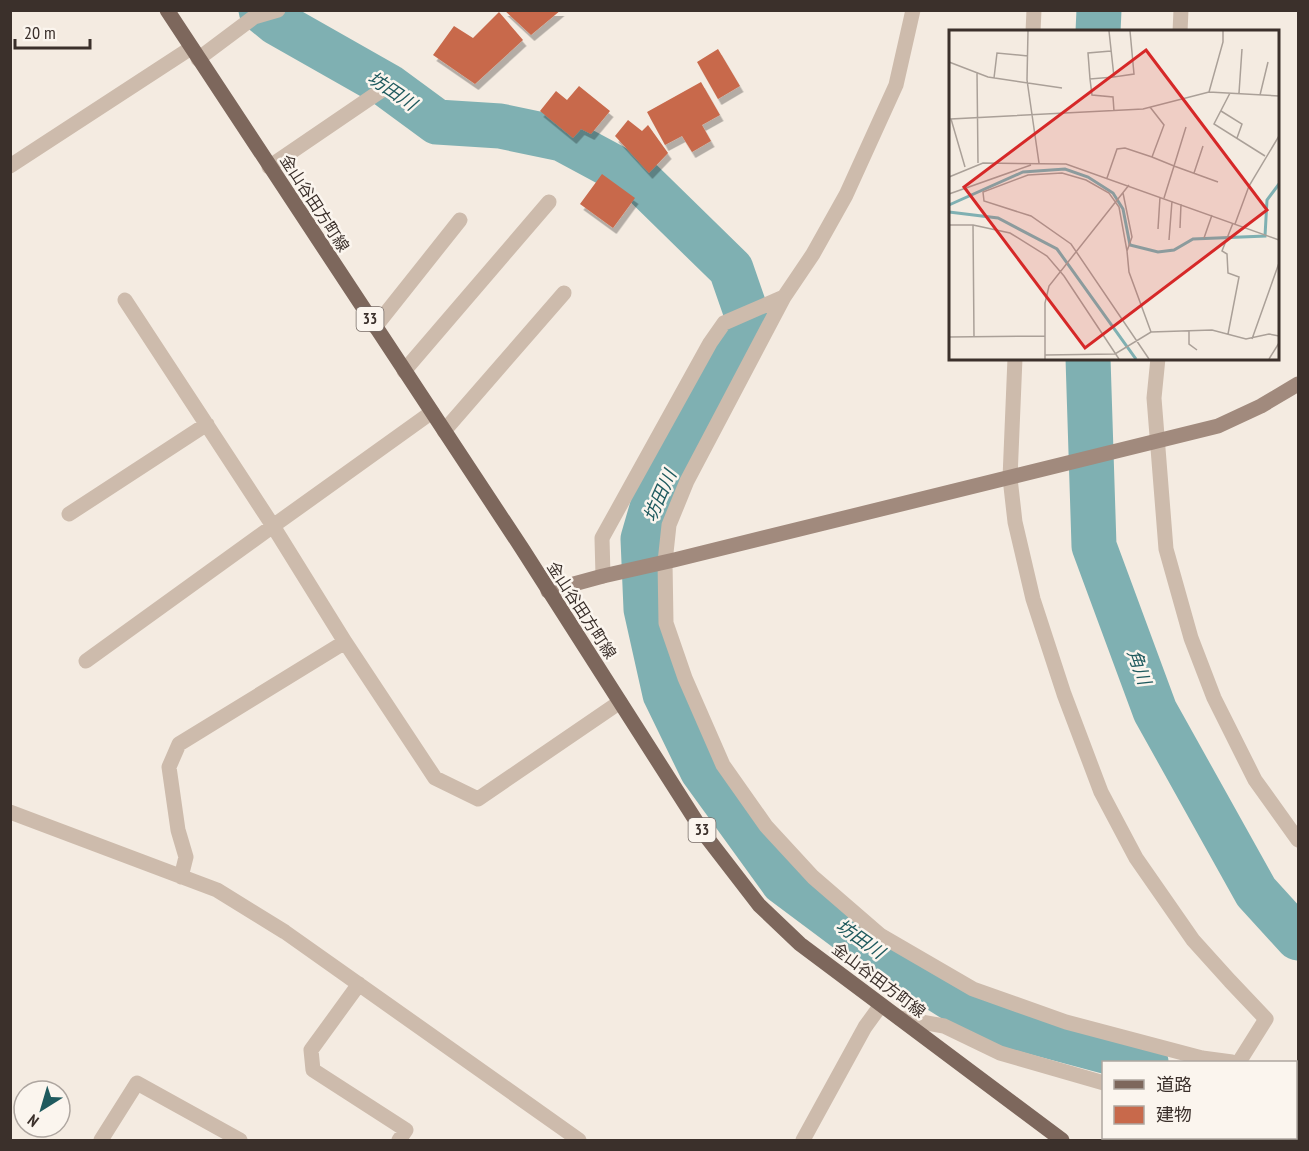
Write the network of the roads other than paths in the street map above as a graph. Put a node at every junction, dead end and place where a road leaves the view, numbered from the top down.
1 (167, 10) edge
2 (278, 10) edge
3 (913, 10) edge
4 (1034, 10) edge
5 (1181, 10) edge
6 (1033, 30) edge
7 (1180, 30) edge
8 (194, 54) junction
9 (382, 90) dead end
10 (10, 166) edge
11 (269, 166) junction
12 (549, 202) dead end
13 (460, 220) dead end
14 (564, 293) dead end
15 (784, 297) junction
16 (125, 300) dead end
17 (375, 327) junction
18 (1015, 360) edge
19 (1158, 360) edge
20 (404, 371) junction
21 (1299, 384) edge
22 (432, 412) junction
23 (207, 424) junction
24 (444, 431) junction
25 (1152, 442) junction
26 (1013, 477) junction
27 (69, 514) dead end
28 (273, 526) junction
29 (661, 563) junction
30 (610, 574) junction
31 (548, 591) junction
32 (345, 642) junction
33 (86, 662) dead end
34 (620, 702) junction
35 (10, 812) edge
36 (1299, 840) edge
37 (181, 877) junction
38 (359, 984) junction
39 (881, 1005) junction
40 (898, 1018) junction
41 (1224, 1061) edge
42 (1240, 1061) edge
43 (1102, 1082) edge
44 (101, 1140) edge
45 (240, 1140) edge
46 (399, 1140) edge
47 (579, 1140) edge
48 (802, 1140) edge
49 (1062, 1140) edge

1 - 8 main road, 金山谷田方町線 / 33
2 - 8 street
3 - 15 street
4 - 6 street
5 - 7 street
8 - 10 street
8 - 11 main road, 金山谷田方町線 / 33
9 - 11 street
11 - 17 main road, 金山谷田方町線 / 33
12 - 20 street
13 - 17 street
14 - 24 street
15 - 29 street
15 - 30 street
16 - 23 street
17 - 20 main road, 金山谷田方町線 / 33
18 - 26 street
19 - 25 street
20 - 22 main road, 金山谷田方町線 / 33
21 - 25 street
22 - 24 main road, 金山谷田方町線 / 33
22 - 28 street
23 - 27 street
23 - 28 street
24 - 31 main road, 金山谷田方町線 / 33
25 - 26 street
25 - 36 street
26 - 29 street
26 - 42 street
28 - 32 street
28 - 33 street
29 - 30 street
29 - 41 street
30 - 31 street
31 - 34 main road, 金山谷田方町線 / 33
32 - 34 street
32 - 37 street
34 - 39 main road, 金山谷田方町線 / 33
35 - 37 street
37 - 38 street
38 - 46 street
38 - 47 street
39 - 40 main road, 金山谷田方町線 / 33
39 - 48 street
40 - 43 street
40 - 49 main road, 金山谷田方町線 / 33
44 - 45 street

